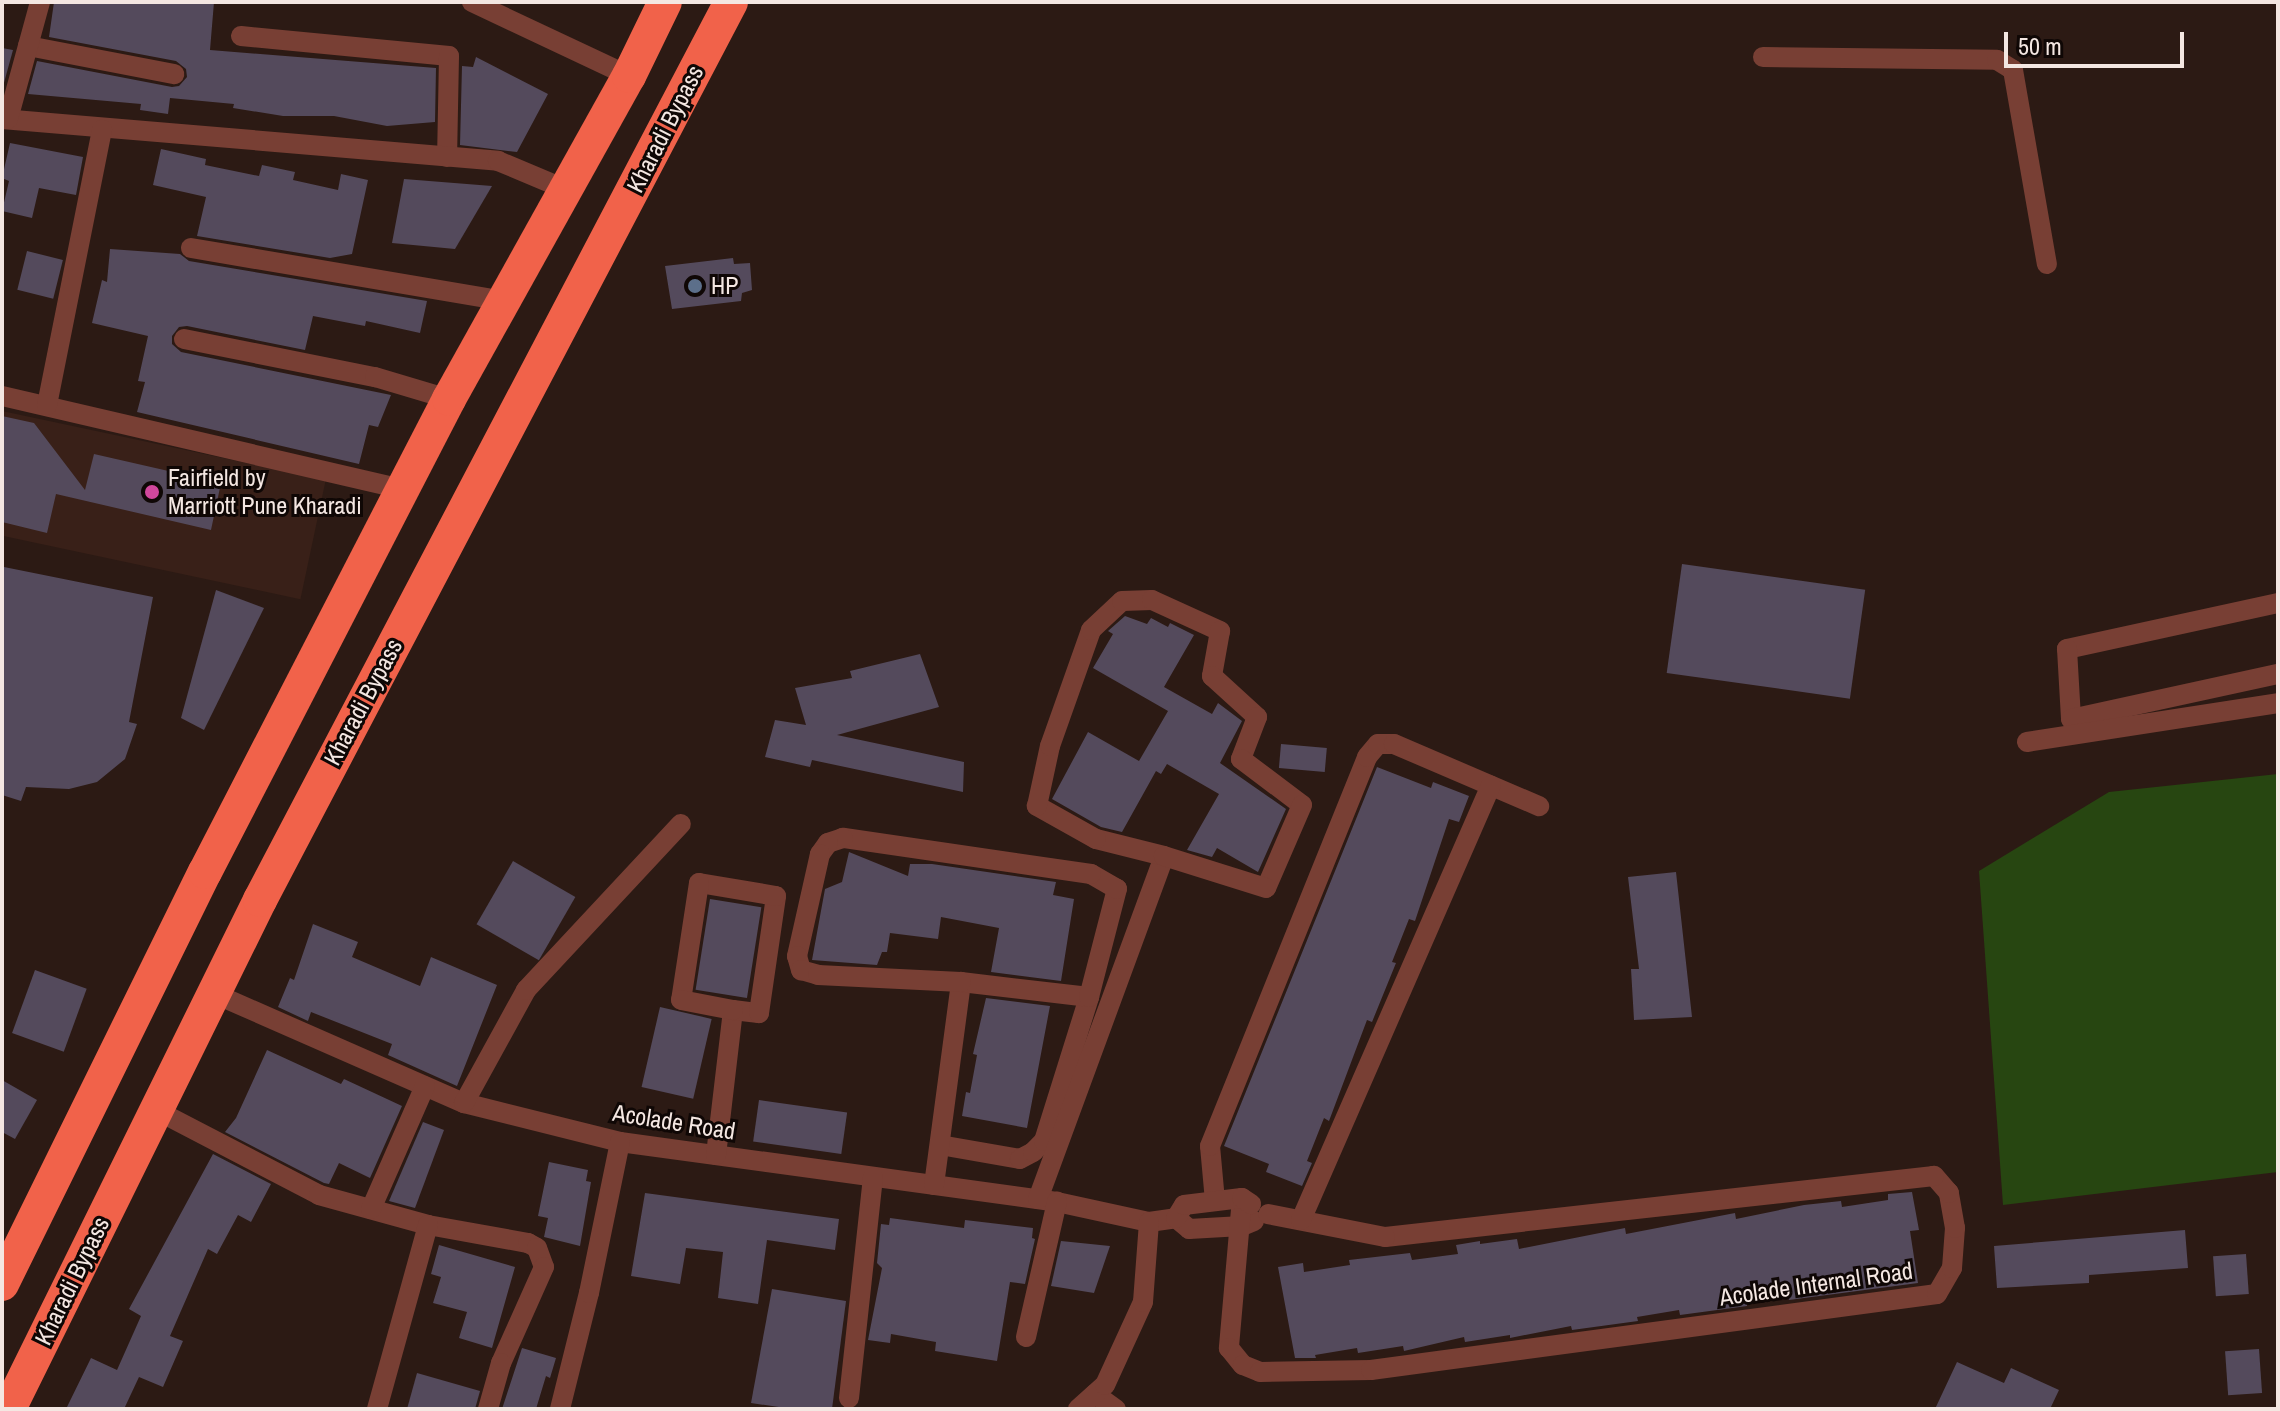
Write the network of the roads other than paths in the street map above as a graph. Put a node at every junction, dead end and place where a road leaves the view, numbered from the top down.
1 (40, 2) edge
2 (472, 2) edge
3 (665, 2) edge
4 (731, 2) edge
5 (241, 36) dead end
6 (28, 46) junction
7 (1763, 57) dead end
8 (174, 74) dead end
9 (629, 76) junction
10 (5, 119) edge
11 (102, 129) junction
12 (447, 157) junction
13 (565, 189) junction
14 (191, 248) dead end
15 (2047, 264) dead end
16 (504, 301) junction
17 (184, 339) dead end
18 (2, 396) edge
19 (449, 399) junction
20 (47, 405) junction
21 (405, 490) junction
22 (2278, 603) edge
23 (2278, 674) edge
24 (2278, 703) edge
25 (2027, 742) dead end
26 (1491, 786) junction
27 (1539, 806) dead end
28 (681, 824) dead end
29 (1164, 856) junction
30 (961, 982) junction
31 (213, 993) junction
32 (1089, 997) junction
33 (733, 1010) junction
34 (425, 1086) junction
35 (464, 1103) junction
36 (156, 1110) junction
37 (620, 1142) junction
38 (940, 1145) junction
39 (716, 1155) junction
40 (873, 1177) junction
41 (934, 1185) junction
42 (1242, 1198) junction
43 (1047, 1200) junction
44 (1215, 1201) junction
45 (371, 1209) junction
46 (1268, 1214) junction
47 (1176, 1218) junction
48 (1301, 1220) junction
49 (1149, 1222) junction
50 (428, 1225) junction
51 (1242, 1226) junction
52 (2, 1284) edge
53 (1026, 1337) dead end
54 (1095, 1394) junction
55 (849, 1398) dead end
56 (9, 1409) edge
57 (377, 1409) edge
58 (488, 1409) edge
59 (560, 1409) edge
60 (1078, 1409) edge
61 (1116, 1409) edge

1 - 6 street
2 - 9 street
3 - 9 highway
4 - 31 highway, Kharadi Bypass
5 - 12 street
6 - 8 street
6 - 10 street
7 - 15 street
9 - 13 highway
10 - 11 street
11 - 12 street
11 - 20 street
12 - 13 street
13 - 16 highway
14 - 16 street
16 - 19 highway
17 - 19 street
18 - 20 street
19 - 21 highway
20 - 21 street
21 - 52 highway
22 - 23 street
24 - 25 street
26 - 27 street
26 - 44 street
26 - 48 street
28 - 35 street
29 - 29 street
29 - 43 street
30 - 32 street
30 - 32 street
30 - 38 street
31 - 34 street, Acolade Road
31 - 36 highway, Kharadi Bypass
32 - 38 street
33 - 33 street
33 - 39 street
34 - 35 street, Acolade Road
34 - 45 street
35 - 37 street, Acolade Road
36 - 45 street
36 - 56 highway, Kharadi Bypass
37 - 39 street, Acolade Road
37 - 59 street
38 - 41 street
39 - 40 street, Acolade Road
40 - 41 street, Acolade Road
40 - 55 street
41 - 43 street, Acolade Road
42 - 44 street
42 - 46 street, Acolade Internal Road
42 - 51 street, Acolade Internal Road
43 - 49 street, Acolade Road
43 - 53 street
44 - 47 street
45 - 50 street
46 - 48 street, Acolade Internal Road
46 - 51 street
47 - 49 street
47 - 51 street
48 - 51 street, Acolade Internal Road
49 - 54 street
50 - 57 street
50 - 58 street
54 - 60 street
54 - 61 street

